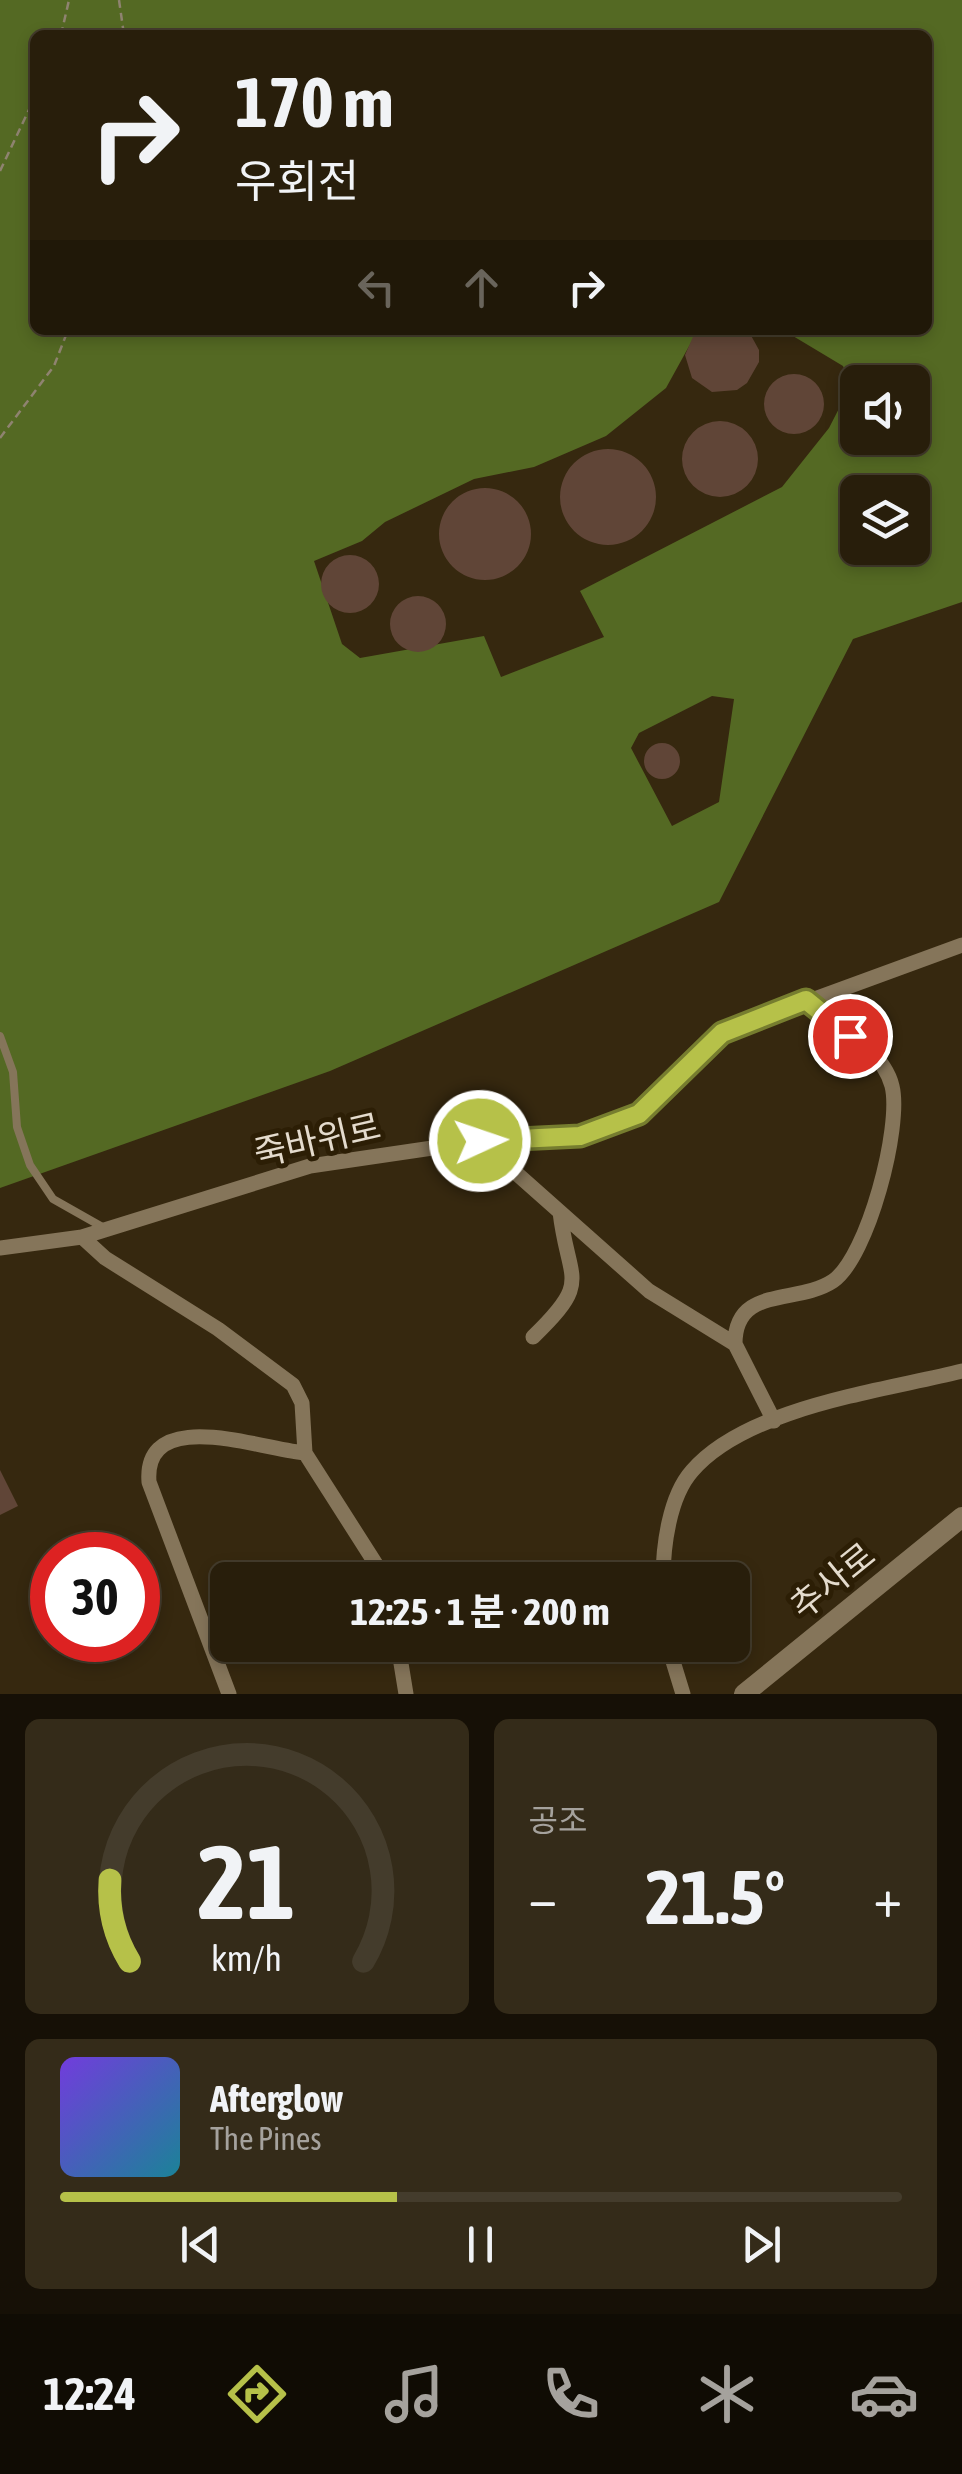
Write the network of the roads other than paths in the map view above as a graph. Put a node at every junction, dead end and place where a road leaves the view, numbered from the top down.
1 (962, 945) edge
2 (806, 1000) junction
3 (0, 1036) edge
4 (480, 1141) junction
5 (560, 1212) junction
6 (107, 1230) junction
7 (82, 1237) junction
8 (0, 1248) edge
9 (532, 1337) dead end
10 (735, 1344) junction
11 (962, 1371) edge
12 (774, 1421) junction
13 (306, 1453) junction
14 (962, 1517) edge
15 (375, 1562) edge
16 (663, 1562) edge
17 (401, 1662) edge
18 (673, 1662) edge
19 (229, 1694) edge
20 (406, 1694) edge
21 (683, 1694) edge
22 (744, 1694) edge

1 - 2 street, 죽바위로
2 - 4 street, 죽바위로
2 - 10 street
3 - 6 lane
4 - 5 street
4 - 6 street, 죽바위로
5 - 9 street
5 - 10 street
6 - 7 street, 죽바위로
7 - 8 street, 죽바위로
7 - 13 street
10 - 12 street
11 - 12 street
12 - 16 street
13 - 15 street
13 - 19 street
14 - 22 street, 추사로
17 - 20 street
18 - 21 street

